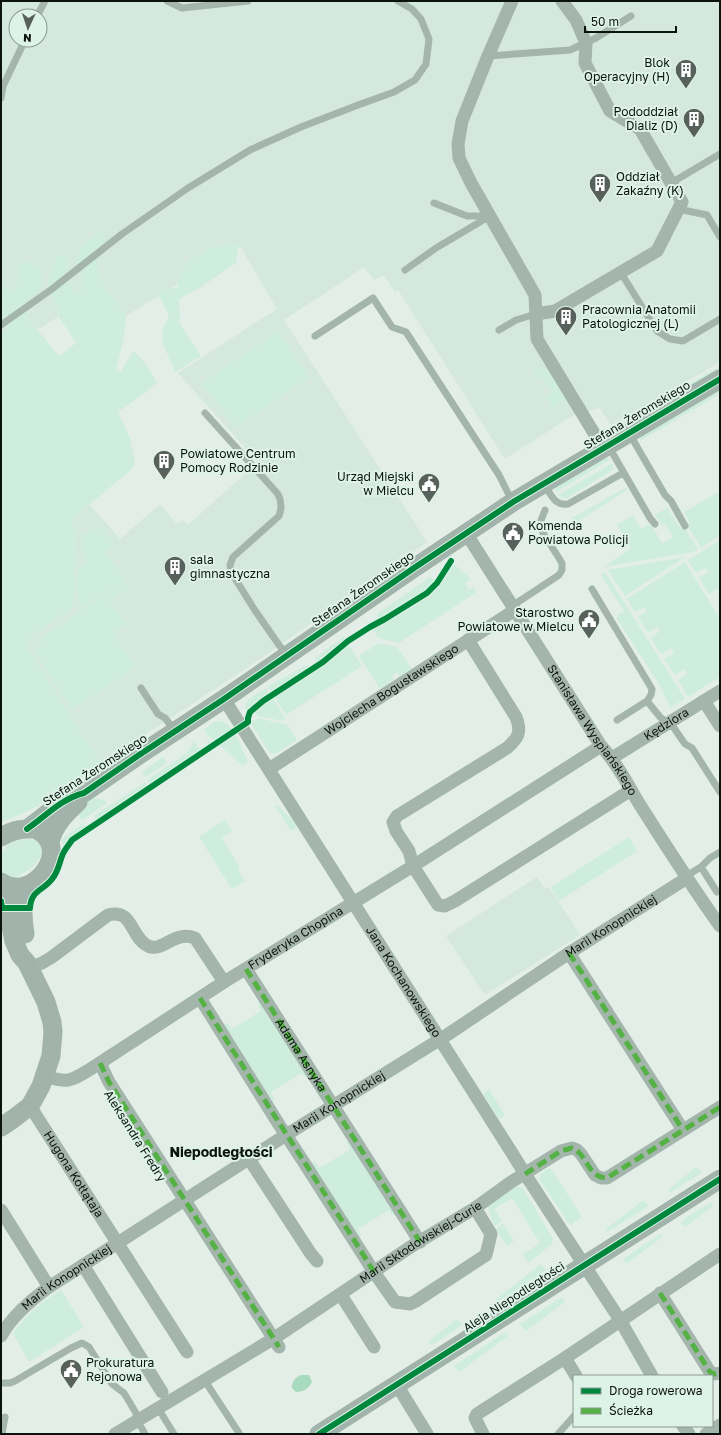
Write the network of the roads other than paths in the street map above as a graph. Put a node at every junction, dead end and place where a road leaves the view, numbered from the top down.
1 (167, 1) edge
2 (186, 1) edge
3 (248, 1) edge
4 (398, 1) edge
5 (512, 1) edge
6 (562, 1) edge
7 (182, 8) junction
8 (631, 16) dead end
9 (586, 42) junction
10 (21, 48) edge
11 (488, 56) junction
12 (1, 98) edge
13 (720, 154) edge
14 (671, 183) junction
15 (434, 204) dead end
16 (678, 209) junction
17 (490, 216) junction
18 (720, 237) edge
19 (405, 270) dead end
20 (621, 273) junction
21 (536, 314) junction
22 (720, 319) edge
23 (1, 325) edge
24 (499, 330) dead end
25 (315, 336) dead end
26 (720, 379) edge
27 (205, 413) dead end
28 (628, 433) junction
29 (606, 447) junction
30 (623, 473) junction
31 (544, 484) junction
32 (513, 502) junction
33 (545, 510) dead end
34 (655, 524) dead end
35 (685, 526) dead end
36 (466, 533) junction
37 (592, 589) dead end
38 (513, 608) junction
39 (468, 640) junction
40 (287, 655) junction
41 (141, 688) dead end
42 (720, 691) edge
43 (224, 699) junction
44 (647, 701) junction
45 (704, 701) junction
46 (617, 720) dead end
47 (667, 723) junction
48 (720, 726) edge
49 (175, 731) junction
50 (602, 746) junction
51 (612, 758) junction
52 (269, 769) junction
53 (631, 790) junction
54 (720, 792) edge
55 (84, 793) junction
56 (27, 829) junction
57 (1, 837) edge
58 (50, 842) junction
59 (720, 852) edge
60 (413, 866) junction
61 (702, 868) junction
62 (686, 877) junction
63 (3, 883) edge
64 (26, 886) junction
65 (717, 892) dead end
66 (353, 903) junction
67 (715, 910) edge
68 (720, 926) edge
69 (570, 954) junction
70 (28, 965) junction
71 (246, 969) junction
72 (224, 982) junction
73 (200, 998) junction
74 (440, 1039) junction
75 (96, 1065) junction
76 (44, 1076) junction
77 (334, 1105) junction
78 (30, 1106) junction
79 (720, 1107) edge
80 (1, 1127) edge
81 (682, 1130) junction
82 (286, 1135) junction
83 (249, 1159) junction
84 (525, 1174) junction
85 (720, 1179) edge
86 (181, 1202) junction
87 (475, 1208) junction
88 (1, 1210) edge
89 (420, 1242) junction
90 (117, 1244) junction
91 (720, 1254) edge
92 (317, 1261) dead end
93 (83, 1265) junction
94 (583, 1265) junction
95 (374, 1272) junction
96 (49, 1287) junction
97 (660, 1293) junction
98 (341, 1295) junction
99 (620, 1320) junction
100 (1, 1336) edge
101 (276, 1343) junction
102 (374, 1347) dead end
103 (187, 1352) dead end
104 (565, 1358) junction
105 (720, 1373) edge
106 (575, 1375) edge
107 (651, 1375) edge
108 (205, 1381) junction
109 (1, 1383) edge
110 (397, 1385) junction
111 (162, 1392) dead end
112 (158, 1408) junction
113 (5, 1417) dead end
114 (573, 1417) edge
115 (137, 1420) junction
116 (720, 1425) edge
117 (239, 1433) dead end
118 (2, 1434) edge
119 (115, 1434) edge
120 (145, 1434) edge
121 (174, 1434) edge
122 (319, 1434) edge
123 (428, 1434) edge
124 (482, 1434) edge
125 (558, 1434) edge
126 (706, 1434) edge

1 - 7 lane
2 - 7 lane
3 - 7 lane
4 - 23 lane
5 - 11 street
6 - 9 street
8 - 9 lane
9 - 11 lane
9 - 14 street
10 - 12 lane
11 - 17 street
13 - 14 lane
14 - 16 street
15 - 17 lane
16 - 18 lane
16 - 20 street
17 - 19 lane
17 - 21 street
20 - 21 street
20 - 22 lane
21 - 24 lane
21 - 29 street
25 - 32 lane
26 - 28 street, Stefana Żeromskiego
27 - 40 lane
28 - 29 street, Stefana Żeromskiego
28 - 35 lane
29 - 30 lane
29 - 31 street, Stefana Żeromskiego
30 - 31 lane
30 - 34 lane
31 - 32 street, Stefana Żeromskiego
32 - 36 street, Stefana Żeromskiego
33 - 38 lane
36 - 38 street, Stanisława Wyspiańskiego
36 - 40 street, Stefana Żeromskiego
37 - 44 lane
38 - 39 street, Wojciecha Bogusławskiego
38 - 50 street, Stanisława Wyspiańskiego
39 - 52 street, Wojciecha Bogusławskiego
39 - 60 street
40 - 43 street, Stefana Żeromskiego
41 - 49 lane
42 - 45 street, Kędziora
43 - 49 street, Stefana Żeromskiego
43 - 52 street, Jana Kochanowskiego
44 - 46 lane
44 - 47 lane
45 - 47 street, Kędziora
45 - 48 street
47 - 51 street, Kędziora
47 - 54 lane
49 - 55 street, Stefana Żeromskiego
50 - 51 street, Stanisława Wyspiańskiego
50 - 60 street, Fryderyka Chopina
51 - 53 street, Stanisława Wyspiańskiego
52 - 66 street, Jana Kochanowskiego
53 - 60 street
53 - 62 street, Stanisława Wyspiańskiego
55 - 56 street, Stefana Żeromskiego
55 - 58 street, Stefana Żeromskiego
56 - 57 street
56 - 58 street
58 - 64 street
59 - 61 lane
60 - 66 street, Fryderyka Chopina
61 - 62 lane
61 - 65 lane
62 - 67 street, Stanisława Wyspiańskiego
62 - 69 street, Marii Konopnickiej
63 - 64 street
63 - 70 street
64 - 70 street
66 - 71 street, Fryderyka Chopina
66 - 74 street, Jana Kochanowskiego
67 - 68 street, Stanisława Wyspiańskiego
69 - 74 street, Marii Konopnickiej
69 - 81 street
70 - 72 street
70 - 76 street
71 - 72 street, Fryderyka Chopina
71 - 77 street, Adama Asnyka
72 - 73 street, Fryderyka Chopina
73 - 75 street, Fryderyka Chopina
73 - 82 street
74 - 77 street, Marii Konopnickiej
74 - 84 street, Jana Kochanowskiego
75 - 76 street, Fryderyka Chopina
75 - 86 street
76 - 78 street
77 - 82 street, Marii Konopnickiej
77 - 89 street, Adama Asnyka
78 - 80 street
78 - 90 street, Hugona Kołłątaja
79 - 81 street, Marii Skłodowskiej-Curie
81 - 84 street, Marii Skłodowskiej-Curie
82 - 83 street, Marii Konopnickiej
82 - 95 street
83 - 86 street, Marii Konopnickiej
83 - 92 street
84 - 87 street, Marii Skłodowskiej-Curie
84 - 94 street, Jana Kochanowskiego
85 - 94 street, Aleja Niepodległości
86 - 90 street, Marii Konopnickiej
86 - 101 street
87 - 89 street, Marii Skłodowskiej-Curie
87 - 95 street
88 - 96 street
89 - 95 street, Marii Skłodowskiej-Curie
90 - 93 street, Marii Konopnickiej
90 - 103 street, Hugona Kołłątaja
91 - 97 street
93 - 96 street, Marii Konopnickiej
93 - 111 street
94 - 99 street, Jana Kochanowskiego
94 - 110 street, Aleja Niepodległości
95 - 98 street, Marii Skłodowskiej-Curie
96 - 100 street, Marii Konopnickiej
97 - 99 street
97 - 105 street
98 - 101 street, Marii Skłodowskiej-Curie
98 - 102 street
99 - 104 street
99 - 107 street, Jana Kochanowskiego
101 - 108 street, Marii Skłodowskiej-Curie
104 - 106 street
104 - 124 street
108 - 112 street, Marii Skłodowskiej-Curie
108 - 117 lane
109 - 115 lane
110 - 122 street, Aleja Niepodległości
110 - 123 street
112 - 115 street, Marii Skłodowskiej-Curie
112 - 121 lane
113 - 118 lane
114 - 125 lane
115 - 119 street, Marii Skłodowskiej-Curie
115 - 120 lane
116 - 126 street

